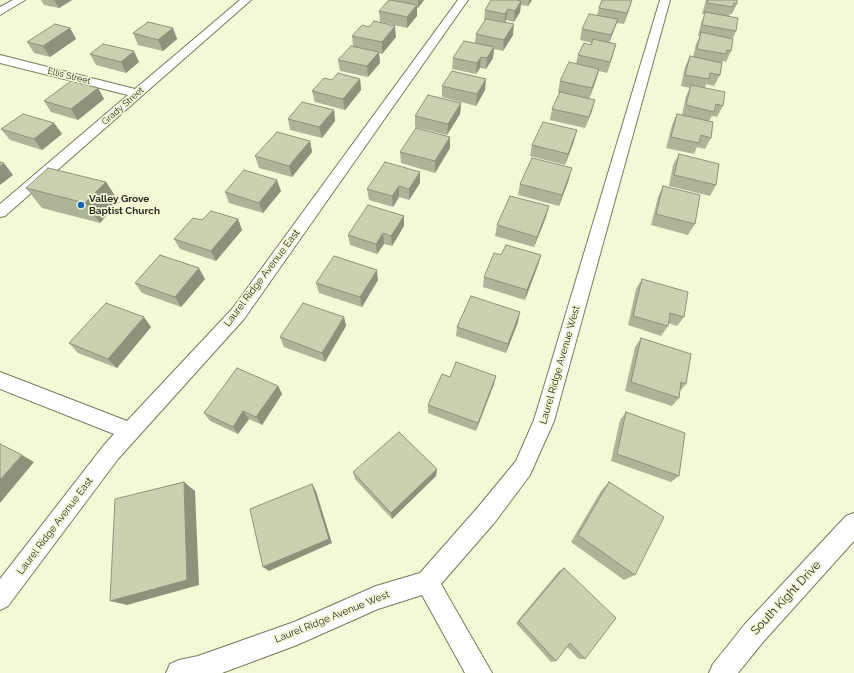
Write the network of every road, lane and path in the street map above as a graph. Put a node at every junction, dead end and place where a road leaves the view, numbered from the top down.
1 (20, 0) edge
2 (246, 0) edge
3 (463, 0) edge
4 (665, 0) edge
5 (0, 12) edge
6 (0, 59) edge
7 (138, 94) junction
8 (0, 212) edge
9 (0, 380) edge
10 (129, 432) junction
11 (854, 524) edge
12 (427, 582) junction
13 (0, 598) edge
14 (179, 673) edge
15 (478, 673) edge
16 (722, 673) edge

1 - 5 street
2 - 7 street, Grady Street
3 - 10 street, Laurel Ridge Avenue East
4 - 12 street, Laurel Ridge Avenue West
6 - 7 street, Ellis Street
7 - 8 street, Grady Street
9 - 10 street
10 - 13 street, Laurel Ridge Avenue East
11 - 16 street, South Kight Drive
12 - 14 street, Laurel Ridge Avenue West
12 - 15 street

